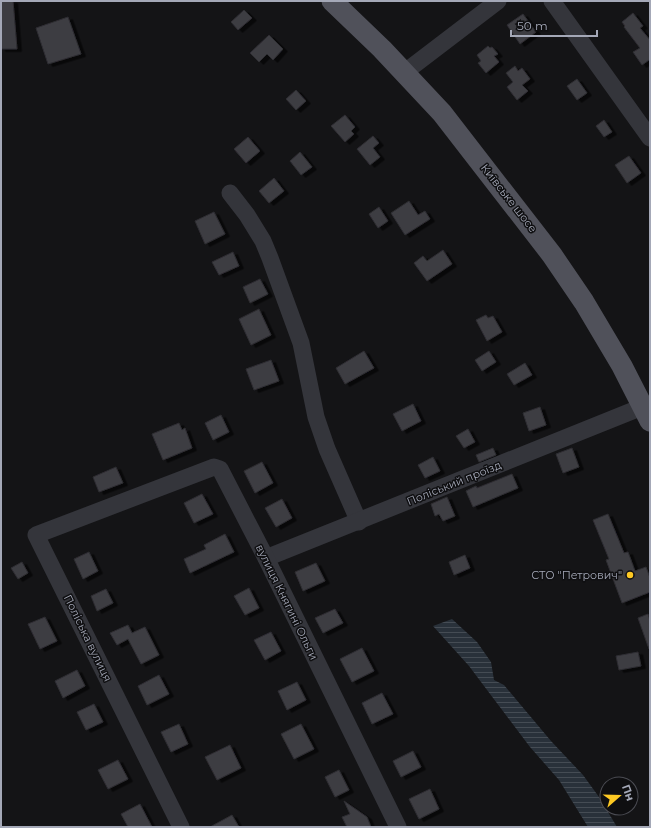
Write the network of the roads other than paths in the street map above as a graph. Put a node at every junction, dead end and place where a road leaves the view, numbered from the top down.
1 (332, 1) edge
2 (498, 1) edge
3 (552, 1) edge
4 (405, 72) junction
5 (650, 138) edge
6 (230, 193) dead end
7 (646, 414) edge
8 (125, 501) joint
9 (359, 522) junction
10 (266, 558) junction
11 (181, 827) edge
12 (398, 827) edge

1 - 4 main road, Київське шосе
2 - 4 street
3 - 5 street
4 - 7 main road, Київське шосе
6 - 9 street
7 - 9 street, Поліський проїзд
8 - 10 street, вулиця Княгині Ольги
8 - 11 street, Поліська вулиця
9 - 10 street, Поліський проїзд
10 - 12 street, вулиця Княгині Ольги

